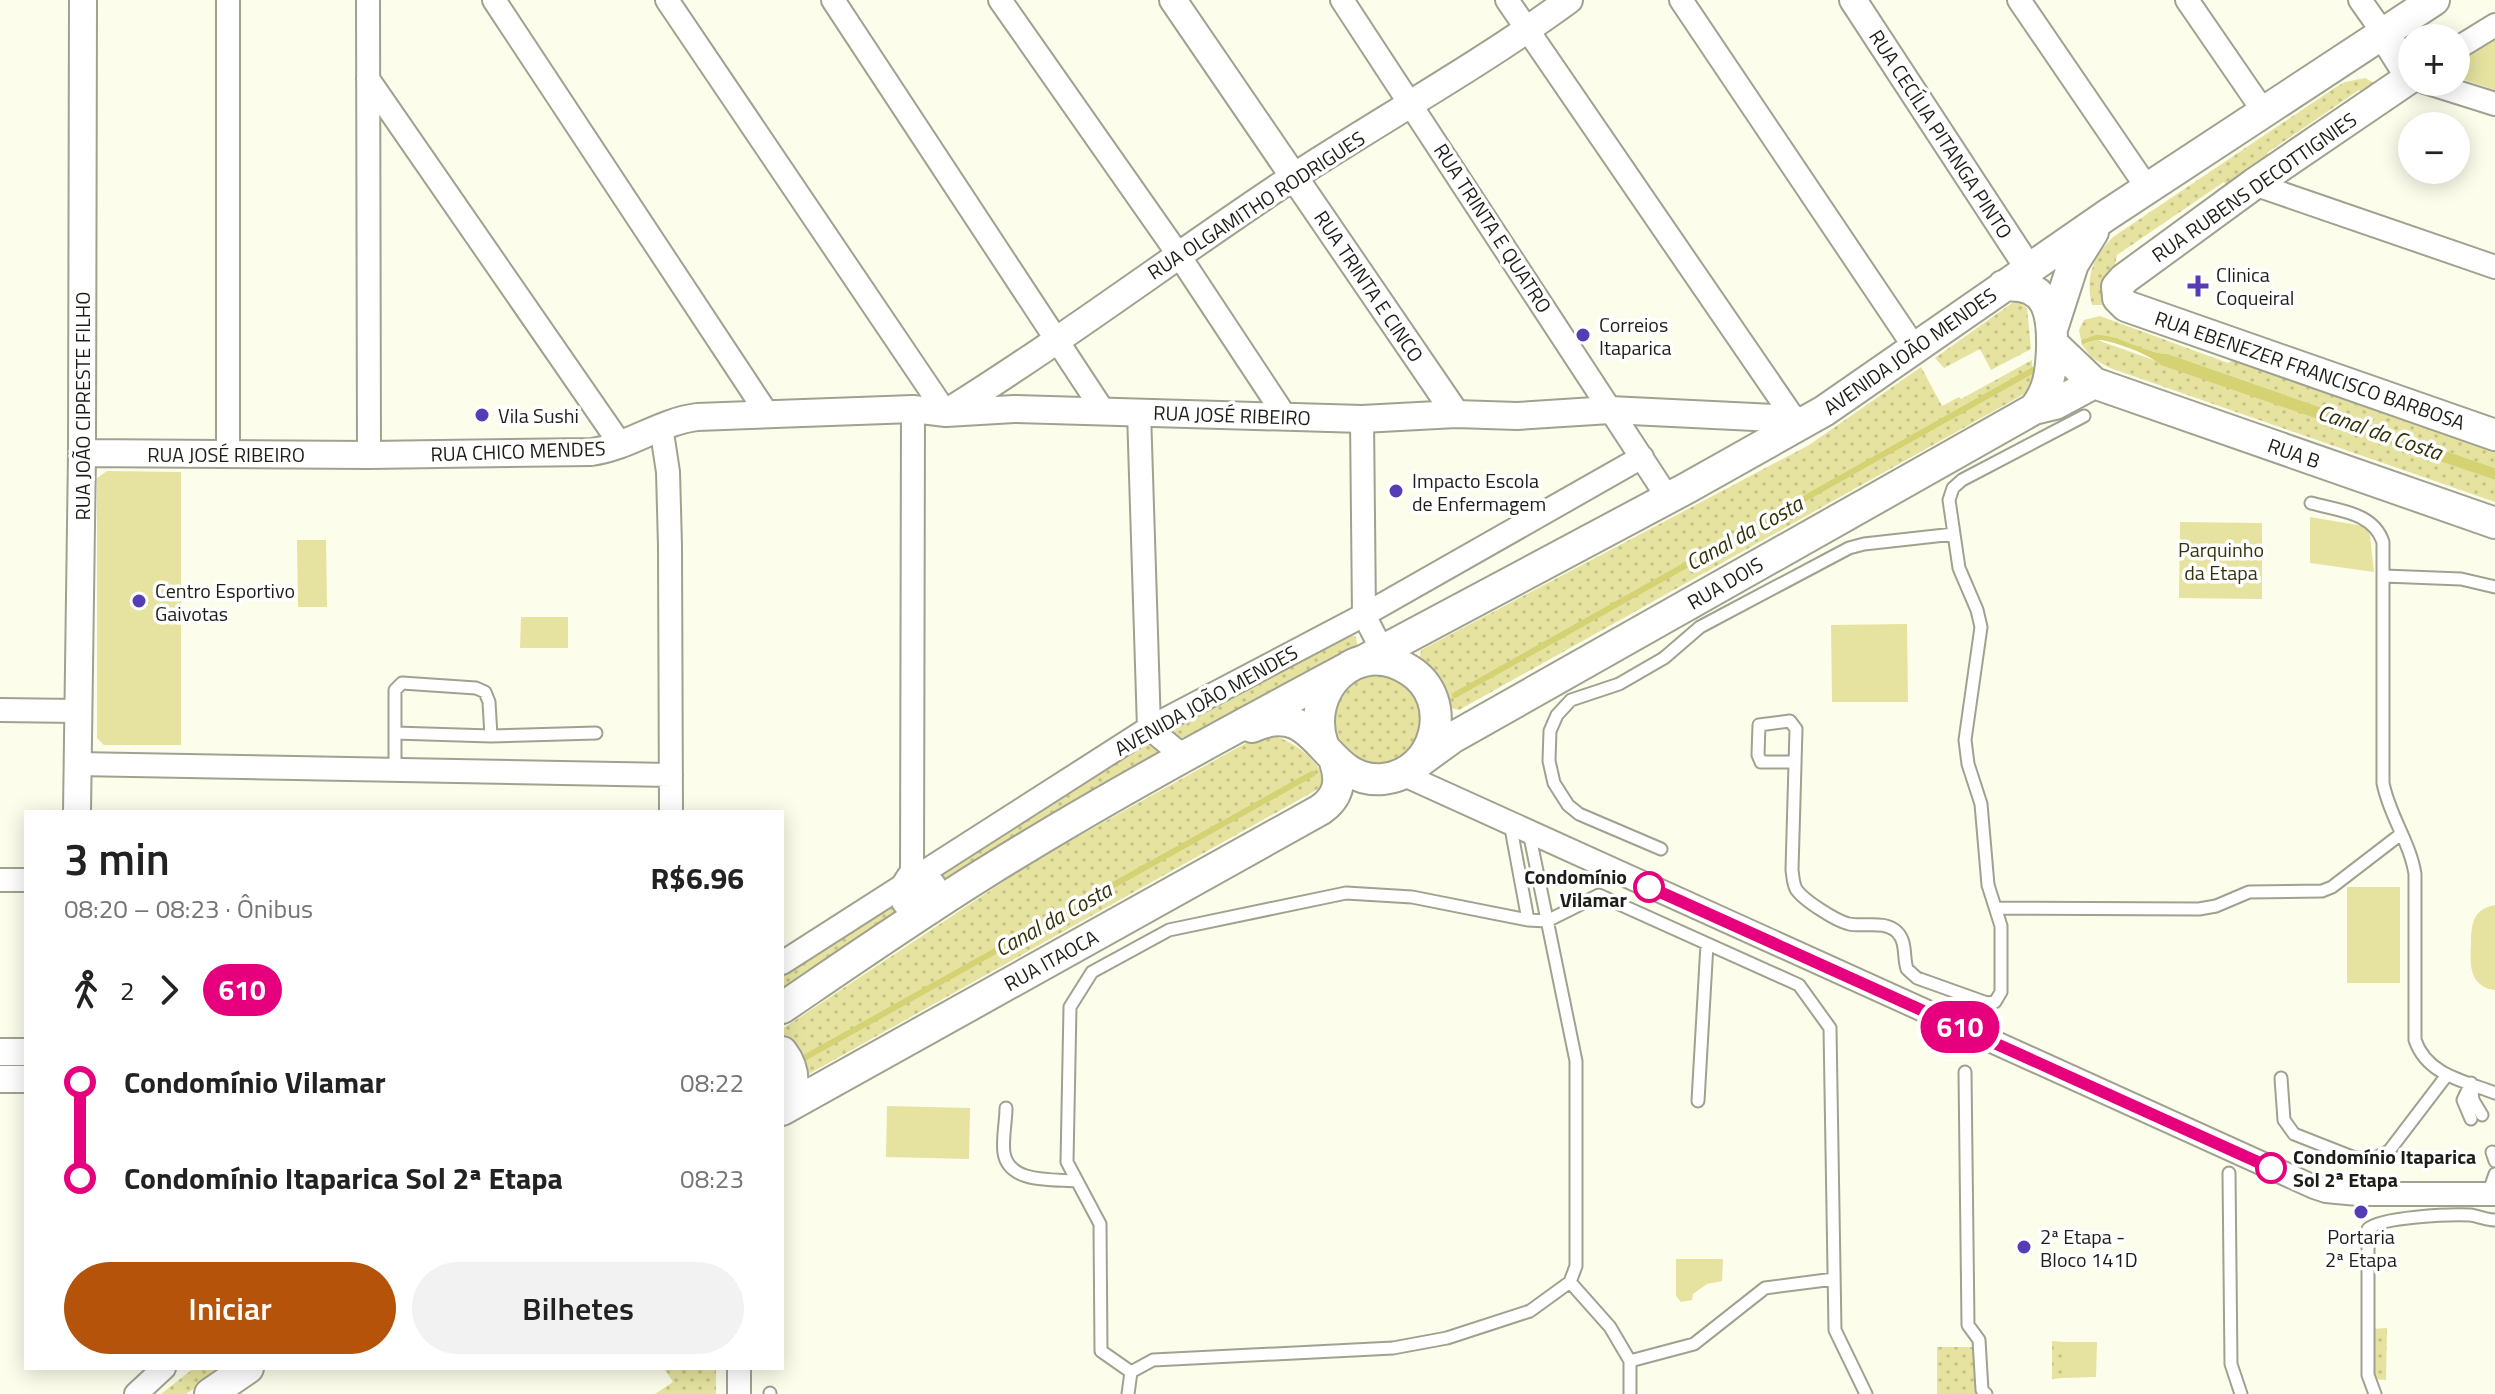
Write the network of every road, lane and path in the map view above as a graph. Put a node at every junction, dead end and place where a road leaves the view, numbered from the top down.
1 (83, 0) edge
2 (228, 0) edge
3 (368, 0) edge
4 (494, 0) edge
5 (667, 0) edge
6 (833, 0) edge
7 (1000, 0) edge
8 (1173, 0) edge
9 (1342, 0) edge
10 (1507, 0) edge
11 (1569, 0) edge
12 (1681, 0) edge
13 (1853, 0) edge
14 (2019, 0) edge
15 (2187, 0) edge
16 (2360, 0) edge
17 (2434, 0) edge
18 (2495, 25) edge
19 (1528, 30) junction
20 (2384, 34) junction
21 (2470, 40) edge
22 (2398, 56) edge
23 (368, 79) junction
24 (2398, 86) edge
25 (2470, 96) edge
26 (1412, 104) junction
27 (2495, 104) edge
28 (2264, 112) junction
29 (1295, 176) junction
30 (2254, 184) junction
31 (2148, 189) junction
32 (2107, 215) junction
33 (1178, 254) junction
34 (2495, 267) edge
35 (2029, 269) junction
36 (2003, 286) junction
37 (2126, 306) joint
38 (2052, 335) junction
39 (1059, 341) junction
40 (1915, 348) junction
41 (2094, 383) junction
42 (913, 409) junction
43 (2034, 409) junction
44 (1610, 410) junction
45 (1104, 412) junction
46 (1139, 412) junction
47 (946, 413) junction
48 (1456, 414) junction
49 (768, 415) junction
50 (1285, 416) junction
51 (2084, 416) dead end
52 (1362, 419) junction
53 (1797, 422) junction
54 (661, 426) junction
55 (2495, 435) edge
56 (621, 445) junction
57 (82, 453) junction
58 (228, 455) junction
59 (369, 455) junction
60 (1642, 457) junction
61 (1668, 498) junction
62 (2311, 503) dead end
63 (2495, 523) edge
64 (1954, 534) junction
65 (2384, 576) junction
66 (2495, 587) edge
67 (1364, 615) junction
68 (1365, 659) junction
69 (0, 710) edge
70 (77, 711) junction
71 (1149, 728) junction
72 (395, 733) junction
73 (596, 733) dead end
74 (491, 736) junction
75 (1212, 740) junction
76 (1329, 754) junction
77 (1183, 756) junction
78 (1795, 762) junction
79 (77, 764) junction
80 (395, 770) junction
81 (1405, 771) junction
82 (671, 775) junction
83 (77, 810) edge
84 (671, 810) edge
85 (1320, 810) junction
86 (1520, 827) junction
87 (2401, 834) junction
88 (1661, 849) dead end
89 (0, 880) edge
90 (24, 880) edge
91 (920, 894) junction
92 (1997, 908) junction
93 (1528, 920) junction
94 (1547, 921) junction
95 (1707, 944) junction
96 (784, 962) edge
97 (784, 1006) edge
98 (0, 1052) edge
99 (24, 1052) edge
100 (784, 1056) edge
101 (1965, 1072) dead end
102 (2447, 1075) junction
103 (2281, 1078) dead end
104 (0, 1079) edge
105 (24, 1079) edge
106 (2471, 1083) junction
107 (2495, 1093) edge
108 (1698, 1101) dead end
109 (784, 1106) edge
110 (784, 1108) edge
111 (1006, 1108) dead end
112 (2477, 1117) dead end
113 (2229, 1173) dead end
114 (1077, 1181) junction
115 (2493, 1187) edge
116 (2495, 1220) edge
117 (1834, 1279) junction
118 (1570, 1282) junction
119 (1630, 1361) junction
120 (162, 1370) edge
121 (245, 1370) edge
122 (739, 1370) edge
123 (1131, 1372) junction
124 (136, 1394) edge
125 (210, 1394) edge
126 (739, 1394) edge
127 (1128, 1394) edge
128 (1630, 1394) edge
129 (1866, 1394) edge
130 (1986, 1394) edge
131 (2241, 1394) edge
132 (2375, 1394) edge

1 - 57 street, RUA JOÃO CIPRESTE FILHO
2 - 58 street
3 - 23 street
4 - 49 street
5 - 47 street
6 - 39 street
7 - 33 street
8 - 29 street, RUA TRINTA E CINCO
9 - 26 street, RUA TRINTA E QUATRO
10 - 19 street
11 - 19 street, RUA OLGAMITHO RODRIGUES
12 - 40 street
13 - 35 street, RUA CECÍLIA PITANGA PINTO
14 - 31 street
15 - 28 street
16 - 20 street
17 - 20 main road, AVENIDA JOÃO MENDES
18 - 21 street
19 - 26 street, RUA OLGAMITHO RODRIGUES
19 - 53 street
20 - 22 main road
20 - 28 main road, AVENIDA JOÃO MENDES
23 - 56 street
23 - 59 street
24 - 30 main road, RUA RUBENS DECOTTIGNIES
25 - 27 street
26 - 29 street, RUA OLGAMITHO RODRIGUES
26 - 44 street, RUA TRINTA E QUATRO
28 - 31 main road, AVENIDA JOÃO MENDES
29 - 33 street, RUA OLGAMITHO RODRIGUES
29 - 48 street, RUA TRINTA E CINCO
30 - 34 street
30 - 37 main road, RUA RUBENS DECOTTIGNIES
31 - 32 main road, AVENIDA JOÃO MENDES
32 - 35 main road, AVENIDA JOÃO MENDES
32 - 38 main road
33 - 39 street, RUA OLGAMITHO RODRIGUES
33 - 50 street
35 - 36 main road, AVENIDA JOÃO MENDES
36 - 38 main road
36 - 40 main road, AVENIDA JOÃO MENDES
37 - 55 main road, RUA EBENEZER FRANCISCO BARBOSA
38 - 41 main road
38 - 43 main road
39 - 45 street
39 - 47 street, RUA OLGAMITHO RODRIGUES
40 - 53 main road, AVENIDA JOÃO MENDES
41 - 43 main road, RUA DOIS
41 - 63 main road, RUA B
42 - 47 street, RUA JOSÉ RIBEIRO
42 - 49 street, RUA JOSÉ RIBEIRO
42 - 91 street
43 - 81 main road, RUA DOIS
44 - 48 street, RUA JOSÉ RIBEIRO
44 - 53 street, RUA JOSÉ RIBEIRO
44 - 60 street, RUA TRINTA E QUATRO
45 - 46 street, RUA JOSÉ RIBEIRO
45 - 47 street, RUA JOSÉ RIBEIRO
46 - 50 street, RUA JOSÉ RIBEIRO
46 - 71 street
48 - 52 street, RUA JOSÉ RIBEIRO
49 - 54 street, RUA JOSÉ RIBEIRO
50 - 52 street, RUA JOSÉ RIBEIRO
51 - 64 lane
52 - 67 street
53 - 61 main road, AVENIDA JOÃO MENDES
54 - 56 street, RUA CHICO MENDES
54 - 82 street
56 - 59 street, RUA CHICO MENDES
57 - 58 street, RUA JOSÉ RIBEIRO
57 - 70 street, RUA JOÃO CIPRESTE FILHO
58 - 59 street, RUA JOSÉ RIBEIRO
60 - 61 street, RUA TRINTA E QUATRO
60 - 67 street, AVENIDA JOÃO MENDES
61 - 68 main road, AVENIDA JOÃO MENDES
62 - 65 lane
64 - 88 lane
64 - 92 lane
65 - 66 lane
65 - 87 lane
67 - 68 street
67 - 71 street, AVENIDA JOÃO MENDES
68 - 75 main road, AVENIDA JOÃO MENDES
68 - 76 main road
68 - 81 main road
69 - 70 street
70 - 79 street, RUA JOÃO CIPRESTE FILHO
71 - 77 street
71 - 91 street, AVENIDA JOÃO MENDES
72 - 74 lane
72 - 74 lane
72 - 80 lane
73 - 74 lane
75 - 76 main road
75 - 77 main road, AVENIDA JOÃO MENDES
76 - 81 main road
76 - 85 main road
77 - 91 main road, AVENIDA JOÃO MENDES
78 - 78 lane
78 - 92 lane
79 - 80 street
79 - 83 street, RUA JOÃO CIPRESTE FILHO
80 - 82 street
81 - 85 main road, RUA DOIS
81 - 86 street
82 - 84 street
85 - 110 main road, RUA ITAOCA
86 - 93 lane
86 - 94 lane
86 - 115 street
87 - 92 lane
87 - 102 lane
89 - 90 street
91 - 96 street, AVENIDA JOÃO MENDES
91 - 97 main road, AVENIDA JOÃO MENDES
93 - 94 lane
93 - 114 lane
94 - 95 lane
94 - 118 lane
95 - 108 lane
95 - 117 lane
98 - 99 street
100 - 109 main road
101 - 130 lane
102 - 103 lane
102 - 106 lane
104 - 105 street
106 - 107 lane
106 - 112 lane
111 - 114 lane
113 - 131 lane
114 - 123 lane
116 - 132 lane
117 - 119 lane
117 - 129 lane
118 - 119 lane
118 - 123 lane
119 - 128 lane
120 - 124 street
121 - 125 main road
122 - 126 street
123 - 127 lane

